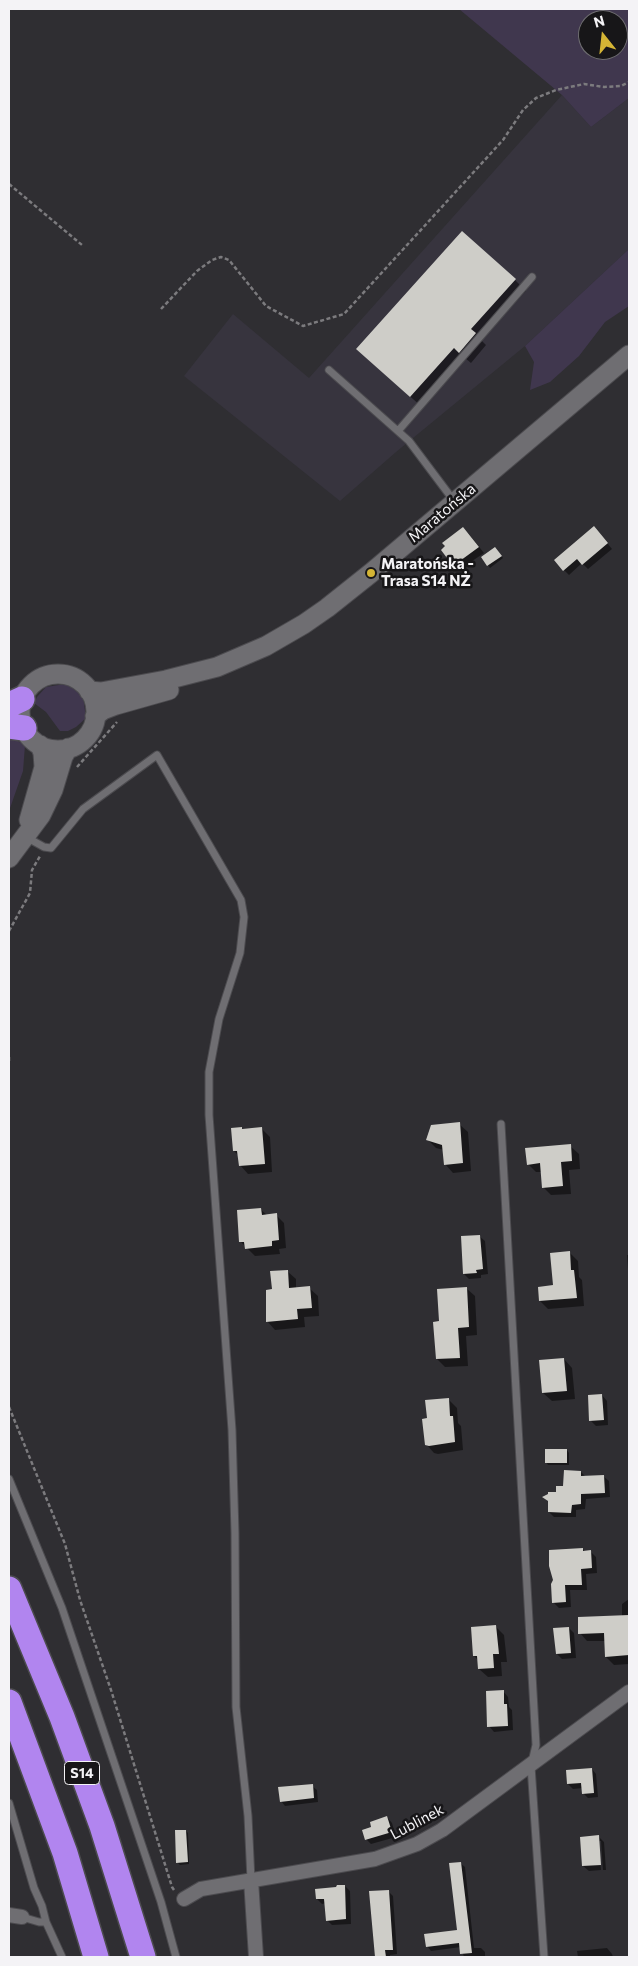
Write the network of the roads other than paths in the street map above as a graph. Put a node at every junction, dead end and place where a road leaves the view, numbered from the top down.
1 (532, 277) dead end
2 (629, 354) edge
3 (329, 370) dead end
4 (398, 431) junction
5 (455, 502) junction
6 (217, 667) junction
7 (89, 691) junction
8 (15, 702) edge
9 (95, 716) junction
10 (24, 733) edge
11 (68, 748) junction
12 (24, 836) junction
13 (9, 858) edge
14 (501, 1124) dead end
15 (9, 1479) edge
16 (9, 1589) edge
17 (629, 1692) edge
18 (9, 1702) edge
19 (530, 1766) junction
20 (9, 1803) edge
21 (251, 1880) junction
22 (184, 1899) road end
23 (15, 1916) edge
24 (46, 1922) junction
25 (62, 1957) edge
26 (96, 1957) edge
27 (143, 1957) edge
28 (176, 1957) edge
29 (256, 1957) edge
30 (544, 1957) edge

1 - 4 lane
2 - 5 main road, Maratońska
3 - 4 lane
4 - 5 lane
5 - 6 main road, Maratońska
6 - 7 main road, Maratońska
6 - 9 main road, Maratońska
7 - 8 main road
7 - 9 main road
8 - 10 main road
9 - 11 main road
10 - 11 main road
10 - 12 main road
11 - 12 main road
12 - 13 main road
12 - 21 lane
14 - 19 lane
15 - 28 lane
16 - 27 highway, S14
17 - 19 street, Lublinek
18 - 26 highway
19 - 21 street, Lublinek
19 - 30 lane
20 - 24 lane
21 - 22 street, Lublinek
21 - 29 street
23 - 24 lane
24 - 25 lane

